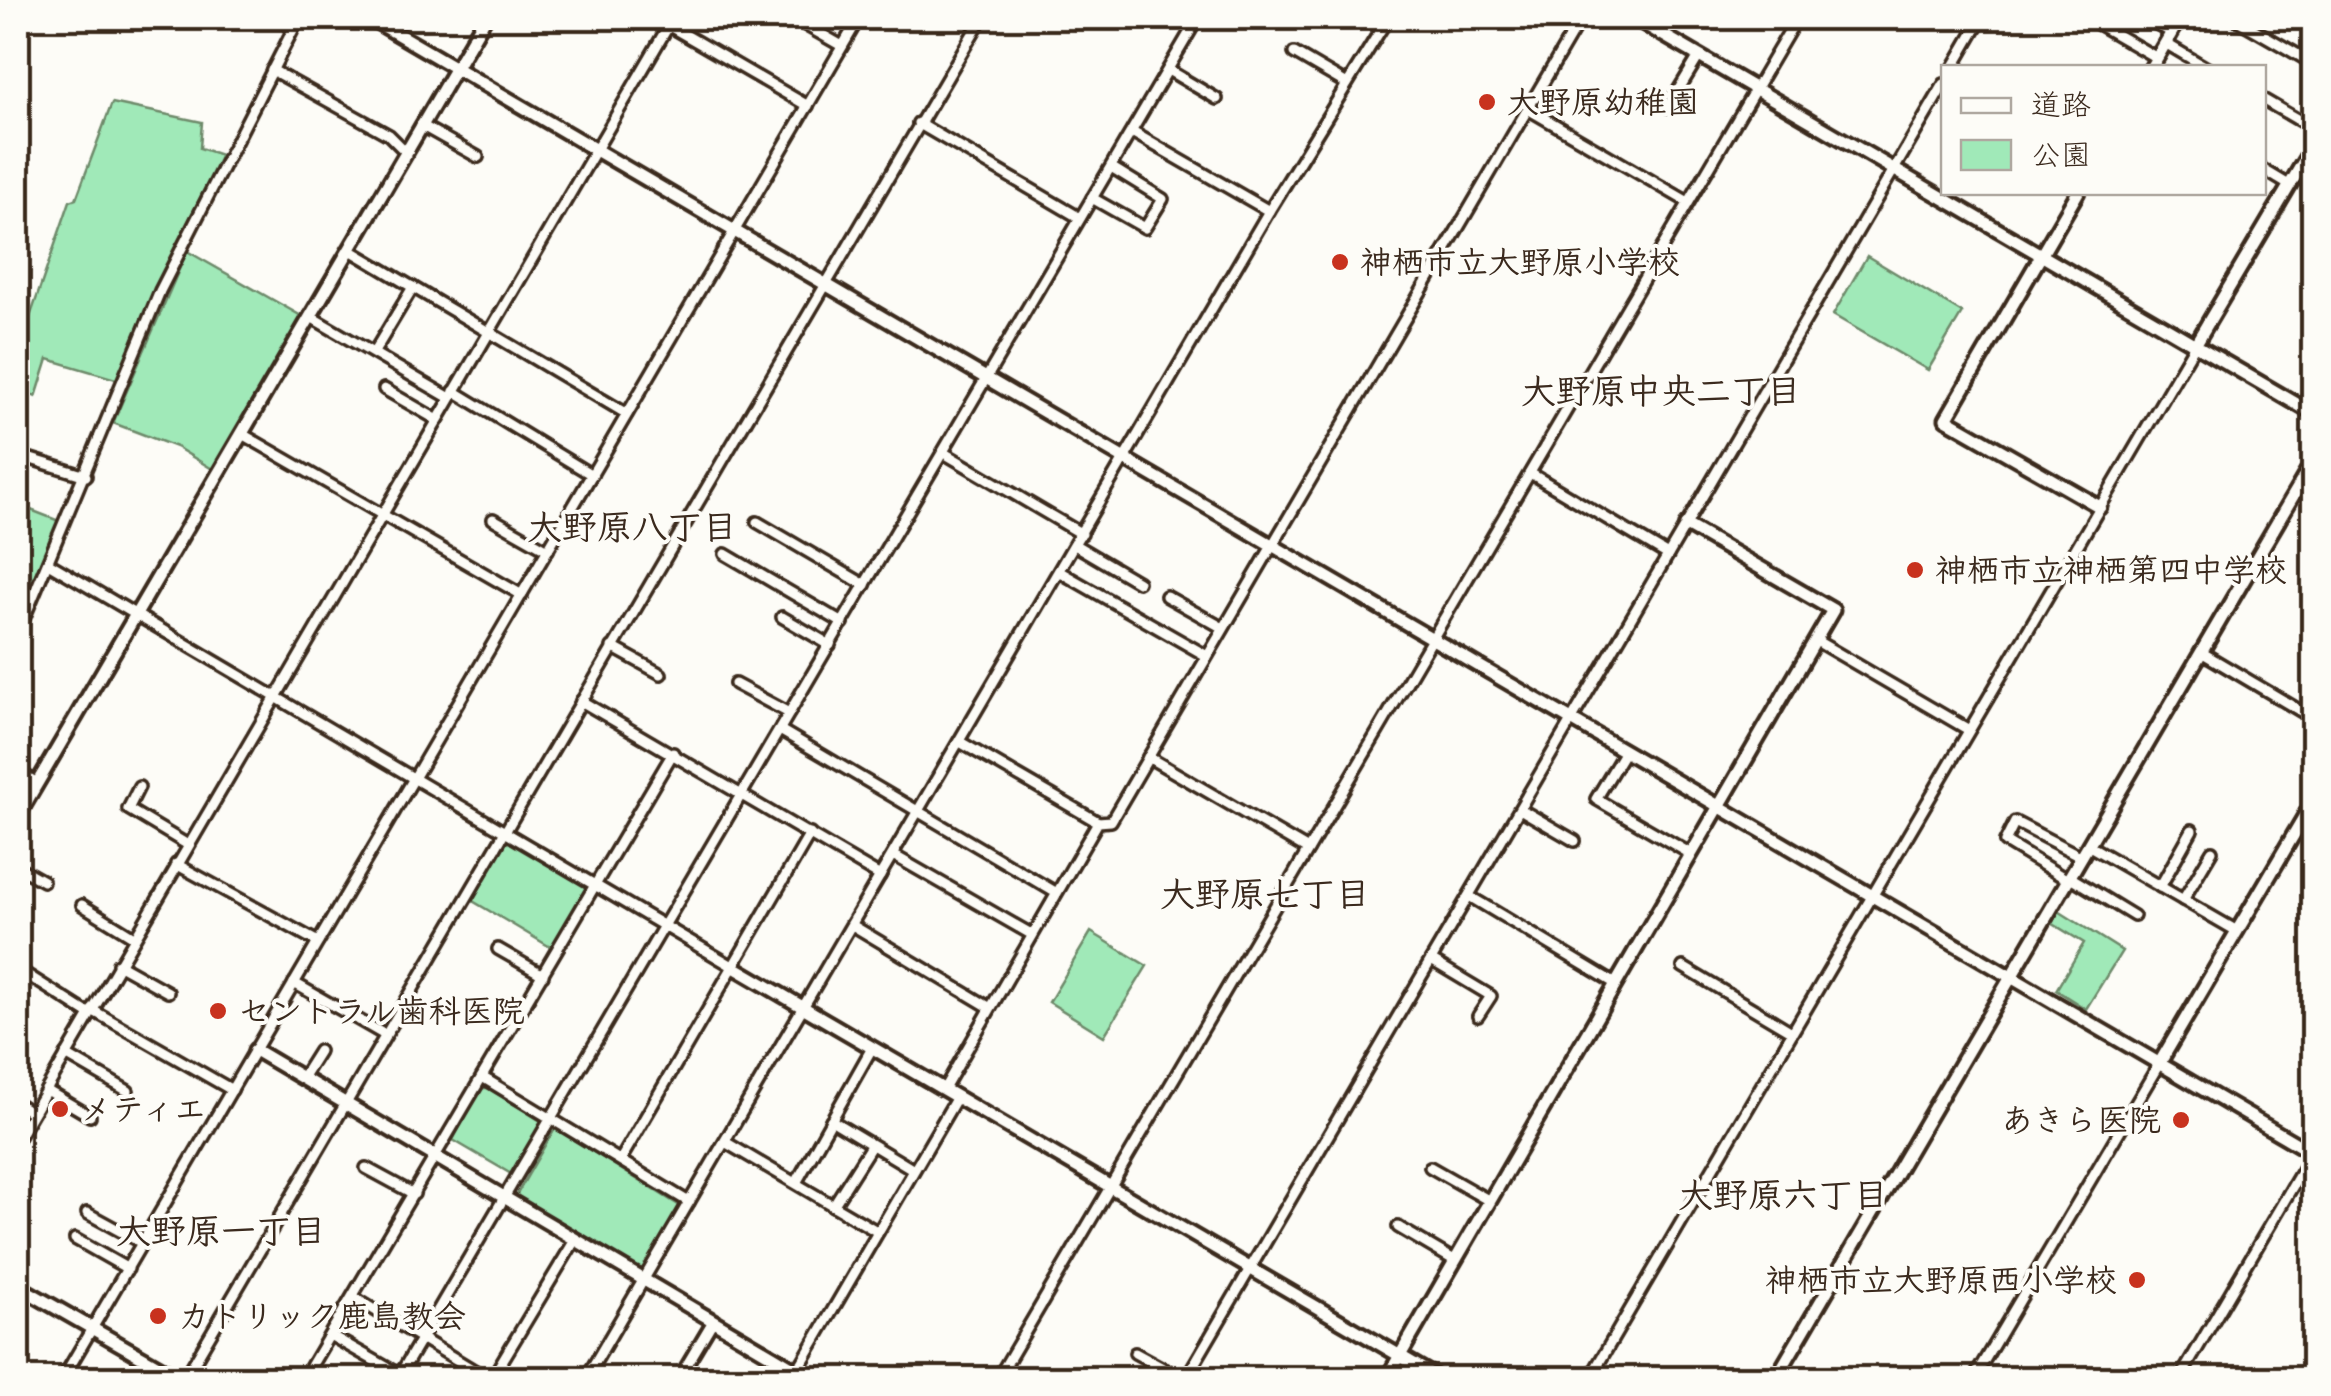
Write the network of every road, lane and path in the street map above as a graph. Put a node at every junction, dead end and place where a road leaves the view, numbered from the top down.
1 (299, 18) edge
2 (370, 18) edge
3 (485, 18) edge
4 (793, 18) edge
5 (858, 18) edge
6 (982, 18) edge
7 (1198, 18) edge
8 (1388, 18) edge
9 (1582, 18) edge
10 (1634, 18) edge
11 (1796, 18) edge
12 (1982, 18) edge
13 (2146, 18) edge
14 (2180, 18) edge
15 (2234, 18) edge
16 (671, 21) edge
17 (2098, 24) dead end
18 (2168, 38) junction
19 (842, 46) junction
20 (1294, 53) dead end
21 (1699, 56) junction
22 (2154, 63) edge
23 (2314, 64) edge
24 (1955, 65) edge
25 (2203, 65) edge
26 (454, 68) junction
27 (272, 70) junction
28 (1168, 70) junction
29 (1347, 84) junction
30 (1755, 88) junction
31 (1941, 89) edge
32 (1217, 98) dead end
33 (2266, 101) edge
34 (808, 106) junction
35 (1668, 107) dead end
36 (1528, 110) junction
37 (918, 123) junction
38 (422, 126) junction
39 (2314, 129) edge
40 (1132, 132) junction
41 (2314, 144) edge
42 (595, 149) junction
43 (406, 152) junction
44 (478, 157) dead end
45 (1111, 166) junction
46 (1894, 170) junction
47 (2266, 171) edge
48 (2289, 185) junction
49 (2076, 195) edge
50 (1092, 198) junction
51 (1688, 202) junction
52 (1269, 211) junction
53 (1080, 218) junction
54 (735, 229) junction
55 (350, 250) junction
56 (2042, 255) junction
57 (826, 283) junction
58 (413, 287) junction
59 (310, 318) junction
60 (488, 332) junction
61 (2195, 345) junction
62 (374, 352) junction
63 (987, 377) junction
64 (384, 389) dead end
65 (452, 394) junction
66 (628, 414) junction
67 (2314, 414) edge
68 (436, 419) junction
69 (242, 434) junction
70 (944, 453) junction
71 (18, 456) edge
72 (1125, 457) junction
73 (2314, 460) edge
74 (1530, 473) junction
75 (592, 474) junction
76 (86, 476) junction
77 (2100, 507) junction
78 (380, 514) junction
79 (493, 519) dead end
80 (757, 522) dead end
81 (1686, 524) junction
82 (1082, 534) junction
83 (1075, 545) junction
84 (1272, 545) junction
85 (548, 550) junction
86 (725, 554) dead end
87 (1668, 555) junction
88 (50, 564) junction
89 (1060, 572) junction
90 (1138, 582) dead end
91 (865, 585) junction
92 (522, 595) junction
93 (1166, 596) dead end
94 (782, 616) dead end
95 (135, 617) junction
96 (843, 623) junction
97 (1223, 628) junction
98 (18, 633) edge
99 (1433, 638) junction
100 (1816, 640) junction
101 (830, 645) junction
102 (612, 647) junction
103 (2201, 652) junction
104 (1207, 656) junction
105 (661, 674) dead end
106 (735, 684) dead end
107 (275, 696) junction
108 (581, 701) junction
109 (789, 714) junction
110 (1572, 718) junction
111 (2314, 719) edge
112 (780, 730) junction
113 (1969, 730) junction
114 (960, 742) junction
115 (1625, 751) junction
116 (674, 753) junction
117 (1148, 757) junction
118 (18, 771) edge
119 (414, 778) junction
120 (37, 783) junction
121 (139, 787) dead end
122 (741, 795) junction
123 (2314, 800) edge
124 (1718, 806) junction
125 (1520, 808) junction
126 (917, 813) junction
127 (18, 816) edge
128 (1098, 822) junction
129 (504, 830) junction
130 (2192, 830) dead end
131 (810, 834) junction
132 (1576, 841) dead end
133 (188, 844) junction
134 (1308, 850) junction
135 (2085, 851) junction
136 (2212, 851) dead end
137 (1691, 854) junction
138 (893, 855) junction
139 (176, 864) junction
140 (18, 867) edge
141 (880, 876) junction
142 (2069, 878) junction
143 (43, 882) dead end
144 (596, 885) junction
145 (2160, 887) junction
146 (1055, 892) junction
147 (1872, 895) junction
148 (1469, 896) junction
149 (2183, 900) junction
150 (82, 905) dead end
151 (2134, 916) dead end
152 (852, 925) junction
153 (665, 926) junction
154 (2237, 932) junction
155 (1031, 934) junction
156 (134, 937) junction
157 (318, 942) junction
158 (498, 948) dead end
159 (1432, 960) junction
160 (118, 964) junction
161 (734, 967) junction
162 (1684, 967) dead end
163 (18, 969) edge
164 (543, 975) junction
165 (2012, 976) junction
166 (294, 984) junction
167 (1616, 984) junction
168 (168, 992) dead end
169 (804, 1007) junction
170 (989, 1007) junction
171 (90, 1012) junction
172 (1478, 1016) dead end
173 (1792, 1032) junction
174 (385, 1035) junction
175 (872, 1048) junction
176 (255, 1050) junction
177 (319, 1051) dead end
178 (66, 1055) junction
179 (2159, 1064) junction
180 (482, 1077) junction
181 (302, 1078) junction
182 (944, 1088) junction
183 (46, 1090) junction
184 (232, 1090) junction
185 (128, 1091) dead end
186 (957, 1097) junction
187 (18, 1104) edge
188 (345, 1104) junction
189 (32, 1113) junction
190 (90, 1116) dead end
191 (553, 1119) junction
192 (831, 1120) junction
193 (18, 1138) edge
194 (724, 1142) junction
195 (872, 1146) junction
196 (2313, 1152) edge
197 (435, 1157) junction
198 (620, 1159) junction
199 (1430, 1167) dead end
200 (366, 1168) dead end
201 (914, 1170) junction
202 (796, 1183) junction
203 (1112, 1186) junction
204 (414, 1194) junction
205 (507, 1199) junction
206 (1488, 1200) junction
207 (690, 1202) junction
208 (833, 1206) junction
209 (87, 1213) dead end
210 (1398, 1227) dead end
211 (878, 1232) junction
212 (74, 1239) dead end
213 (575, 1240) junction
214 (142, 1243) junction
215 (1454, 1260) junction
216 (1250, 1268) junction
217 (128, 1269) junction
218 (643, 1280) junction
219 (18, 1286) edge
220 (353, 1297) junction
221 (712, 1321) junction
222 (92, 1329) junction
223 (330, 1335) junction
224 (422, 1338) junction
225 (1136, 1353) dead end
226 (1400, 1356) junction
227 (795, 1375) edge
228 (399, 1377) edge
229 (1979, 1377) edge
230 (64, 1378) edge
231 (182, 1378) edge
232 (304, 1378) edge
233 (490, 1378) edge
234 (586, 1378) edge
235 (679, 1378) edge
236 (810, 1378) edge
237 (998, 1378) edge
238 (1184, 1378) edge
239 (1387, 1378) edge
240 (1438, 1378) edge
241 (1590, 1378) edge
242 (1776, 1378) edge
243 (2180, 1378) edge

1 - 27 street
2 - 26 street
3 - 26 street
4 - 19 street
5 - 19 street
6 - 37 street
7 - 28 street
8 - 29 street
9 - 36 street
10 - 21 street
11 - 30 street
12 - 24 street
13 - 18 street
14 - 18 street
15 - 23 street
16 - 34 street
16 - 42 street
17 - 22 street
18 - 22 street
18 - 25 street
19 - 34 street
20 - 29 street
21 - 30 street
21 - 35 street
26 - 38 street
26 - 42 street
27 - 43 street
27 - 76 street
28 - 32 street
28 - 40 street
29 - 52 street
30 - 46 street
30 - 51 street
31 - 46 street
33 - 39 street
34 - 54 street
36 - 51 street
36 - 84 street
37 - 53 street
37 - 57 street
38 - 43 street
38 - 44 street
40 - 45 street
40 - 52 street
41 - 48 street
42 - 54 street
42 - 60 street
43 - 55 street
45 - 50 street
45 - 50 street
46 - 56 street
46 - 81 street
47 - 48 street
48 - 61 street
49 - 56 street
50 - 53 street
51 - 74 street
52 - 72 street
53 - 63 street
54 - 57 street
54 - 66 street
55 - 58 street
55 - 59 street
56 - 61 street
56 - 77 street
57 - 63 street
57 - 102 street
58 - 60 street
58 - 62 street
59 - 62 street
59 - 69 street
60 - 65 street
60 - 66 street
61 - 67 street
61 - 77 street
62 - 65 street
63 - 70 street
63 - 72 street
64 - 68 street
65 - 68 street
65 - 75 street
66 - 75 street
68 - 78 street
69 - 78 street
69 - 95 street
70 - 82 street
70 - 91 street
71 - 76 street
72 - 82 street
72 - 84 street
73 - 103 street
74 - 87 street
74 - 99 street
75 - 85 street
76 - 88 street
77 - 113 street
78 - 92 street
78 - 107 street
79 - 85 street
80 - 91 street
81 - 87 street
81 - 100 street
82 - 83 street
83 - 89 street
83 - 90 street
84 - 97 street
84 - 99 street
85 - 92 street
86 - 96 street
87 - 110 street
88 - 95 street
88 - 98 street
89 - 104 street
89 - 114 street
91 - 96 street
92 - 119 street
93 - 97 street
94 - 101 street
95 - 107 street
95 - 120 street
96 - 101 street
97 - 104 street
99 - 110 street
99 - 134 street
100 - 113 street
100 - 124 street
101 - 109 street
102 - 105 street
102 - 108 street
103 - 111 street
103 - 135 street
104 - 117 street
106 - 109 street
107 - 119 street
107 - 133 street
108 - 116 street
108 - 129 street
109 - 112 street
110 - 115 street
110 - 125 street
112 - 122 street
112 - 126 street
113 - 147 street
114 - 126 street
114 - 128 street
115 - 124 street
115 - 137 street
116 - 122 street
116 - 144 street
117 - 128 street
117 - 134 street
118 - 120 street
119 - 129 street
119 - 157 street
120 - 127 street
121 - 133 street
122 - 131 street
122 - 153 street
123 - 154 street
124 - 137 street
124 - 147 street
125 - 132 street
125 - 148 street
126 - 138 street
126 - 146 street
128 - 146 street
129 - 144 street
129 - 174 street
130 - 145 street
131 - 141 street
131 - 161 street
133 - 139 street
134 - 203 street
135 - 142 street
135 - 142 street
135 - 145 street
136 - 149 street
137 - 167 street
138 - 141 street
138 - 155 street
139 - 156 street
139 - 157 street
140 - 143 street
141 - 152 street
142 - 151 street
142 - 165 street
144 - 153 street
144 - 164 street
145 - 149 street
146 - 155 street
147 - 165 street
147 - 173 street
148 - 159 street
148 - 167 street
149 - 154 street
150 - 156 street
152 - 169 street
152 - 170 street
153 - 161 street
153 - 191 street
154 - 179 street
155 - 170 street
156 - 160 street
157 - 166 street
158 - 164 street
159 - 172 street
159 - 216 street
160 - 168 street
160 - 171 street
161 - 169 street
161 - 198 street
162 - 173 street
163 - 171 street
164 - 180 street
165 - 179 street
165 - 242 street
166 - 174 street
166 - 176 street
167 - 206 street
169 - 175 street
169 - 194 street
170 - 182 street
171 - 178 street
171 - 184 street
173 - 241 street
174 - 188 street
175 - 182 street
175 - 192 street
176 - 181 street
176 - 184 street
177 - 181 street
178 - 183 street
178 - 185 street
179 - 196 street
179 - 229 street
180 - 191 street
180 - 197 street
181 - 188 street
182 - 186 street
183 - 189 street
183 - 190 street
184 - 214 street
186 - 201 street
186 - 203 street
187 - 189 street
188 - 197 street
188 - 231 street
189 - 193 street
191 - 198 street
191 - 205 street
192 - 195 street
192 - 202 street
194 - 202 street
194 - 207 street
195 - 201 street
195 - 208 street
196 - 243 street
197 - 204 street
197 - 205 street
198 - 207 street
199 - 206 street
200 - 204 street
201 - 211 street
202 - 208 street
203 - 216 street
203 - 237 street
204 - 220 street
205 - 213 street
205 - 224 street
206 - 215 street
207 - 218 street
208 - 211 street
209 - 214 street
210 - 215 street
211 - 227 street
212 - 217 street
213 - 218 street
213 - 233 street
214 - 217 street
215 - 226 street
216 - 226 street
216 - 238 street
217 - 222 street
218 - 221 street
218 - 234 street
219 - 222 street
220 - 223 street
220 - 224 street
221 - 227 street
221 - 235 street
222 - 230 street
222 - 231 street
223 - 228 street
223 - 232 street
224 - 228 street
224 - 233 street
225 - 238 street
226 - 239 street
226 - 240 street
227 - 236 street

